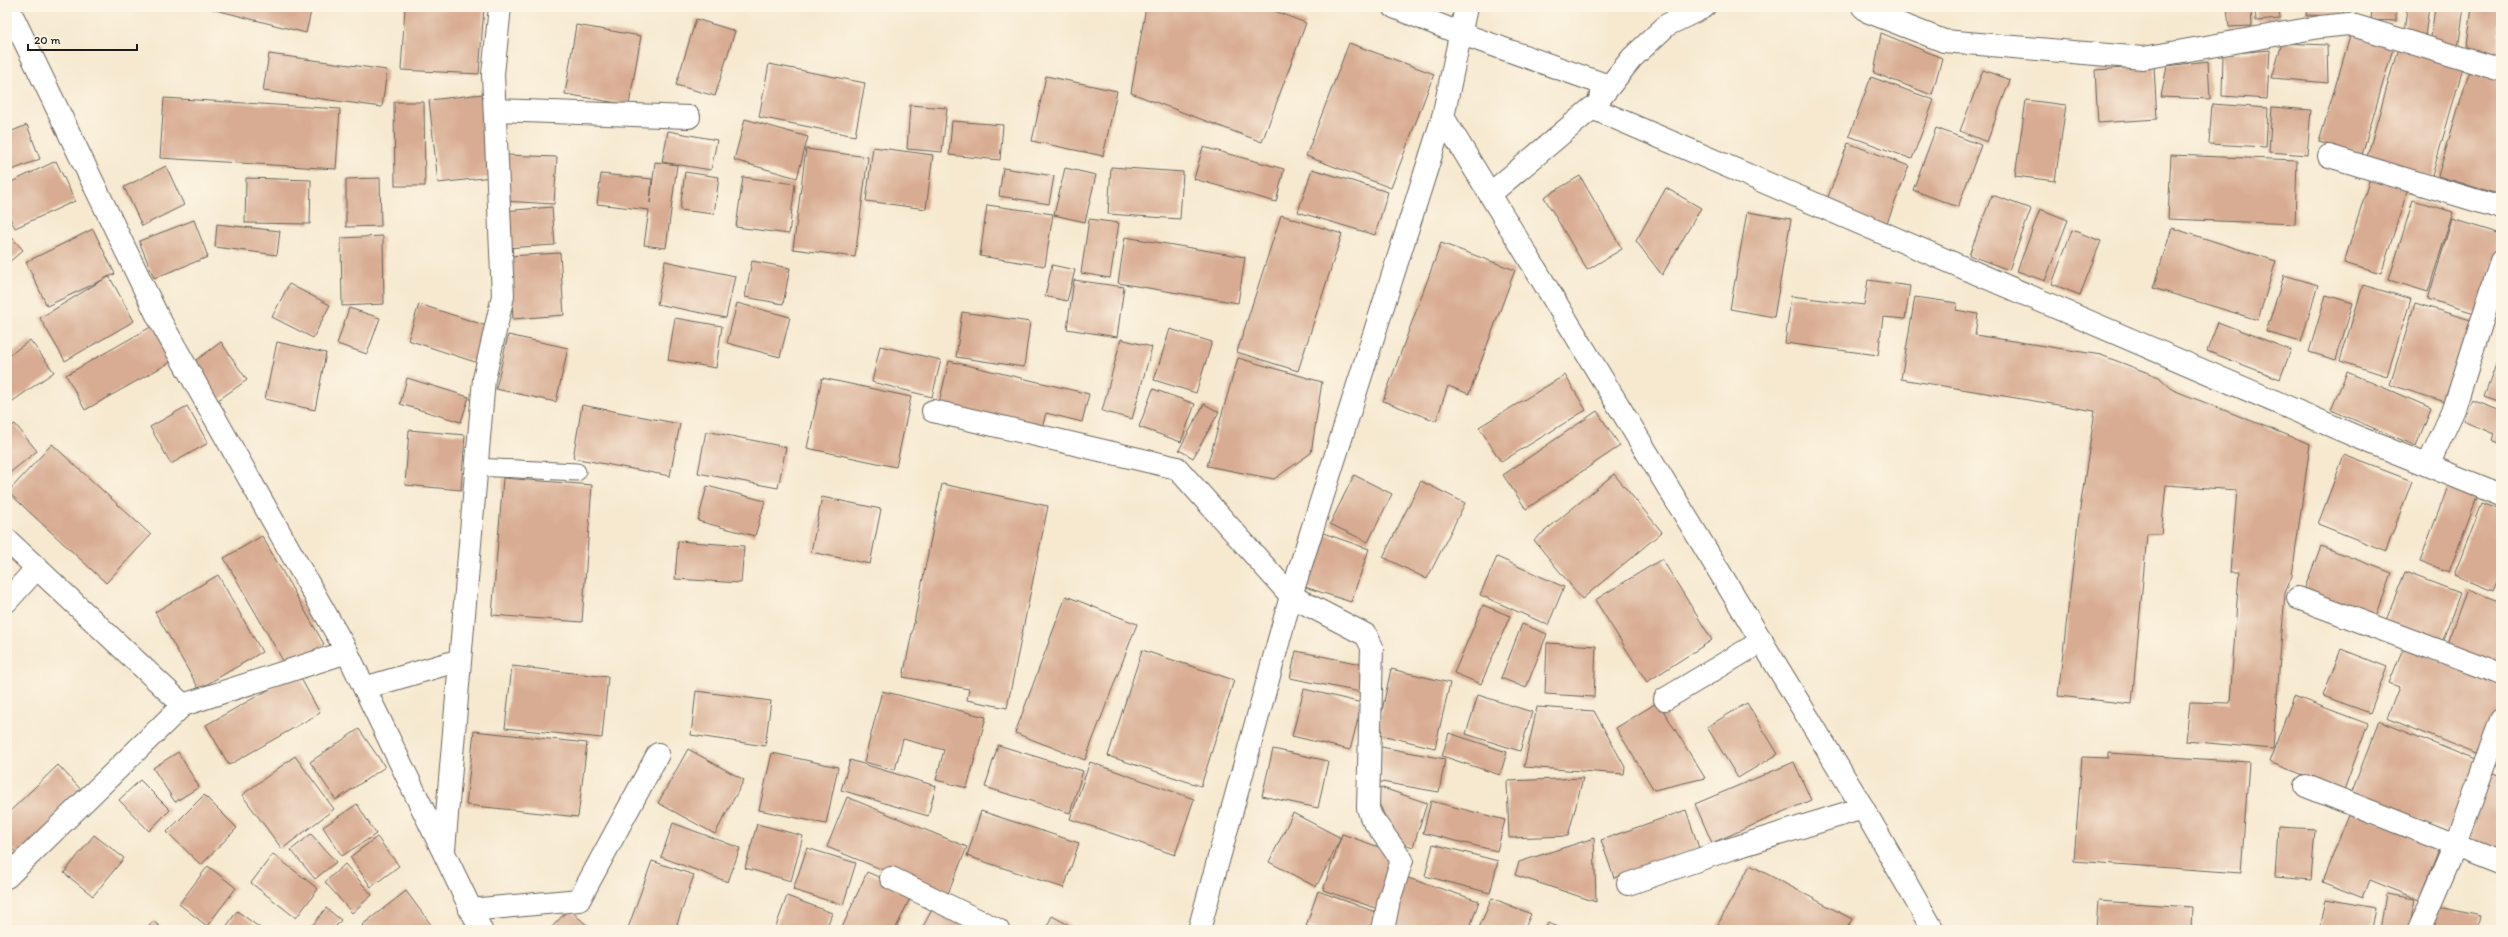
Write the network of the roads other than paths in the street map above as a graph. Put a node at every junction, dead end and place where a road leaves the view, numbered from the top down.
1 (8, 7) edge
2 (500, 7) edge
3 (1394, 7) edge
4 (1466, 7) edge
5 (1704, 7) edge
6 (1863, 7) edge
7 (1458, 33) junction
8 (2501, 70) edge
9 (1609, 86) junction
10 (1592, 108) junction
11 (495, 110) junction
12 (689, 117) dead end
13 (1443, 117) junction
14 (2329, 156) dead end
15 (1490, 194) junction
16 (2501, 208) edge
17 (2501, 261) edge
18 (933, 411) dead end
19 (2428, 465) junction
20 (476, 467) junction
21 (577, 472) dead end
22 (2501, 495) edge
23 (7, 540) edge
24 (36, 569) junction
25 (1291, 596) junction
26 (2298, 598) dead end
27 (7, 601) edge
28 (1762, 641) junction
29 (347, 652) junction
30 (460, 660) junction
31 (2501, 674) edge
32 (364, 688) junction
33 (1665, 699) dead end
34 (183, 705) junction
35 (2501, 720) edge
36 (658, 754) dead end
37 (2306, 786) dead end
38 (1863, 808) junction
39 (2455, 846) junction
40 (444, 850) junction
41 (2501, 863) edge
42 (7, 877) edge
43 (891, 878) dead end
44 (1628, 884) dead end
45 (470, 910) junction
46 (481, 930) edge
47 (998, 930) edge
48 (1199, 930) edge
49 (1383, 930) edge
50 (1933, 930) edge
51 (2419, 930) edge

1 - 29 street
2 - 11 street
3 - 7 street
4 - 7 street
5 - 9 street
6 - 8 street
7 - 9 street
7 - 13 street
9 - 10 street
10 - 15 street
10 - 19 street
11 - 12 street
11 - 20 street
13 - 15 street
13 - 25 street
14 - 16 street
15 - 28 street
17 - 19 street
18 - 25 street
19 - 22 street
20 - 21 lane
20 - 30 street
23 - 24 street
24 - 27 street
24 - 34 street
25 - 48 street
25 - 49 street
26 - 31 street
28 - 33 street
28 - 38 street
29 - 32 street
29 - 34 street
30 - 32 street
30 - 40 street
32 - 40 street
34 - 42 street
35 - 39 street
36 - 45 street
37 - 39 street
38 - 44 street
38 - 50 street
39 - 41 street
39 - 51 street
40 - 45 street
43 - 47 street
45 - 46 street

